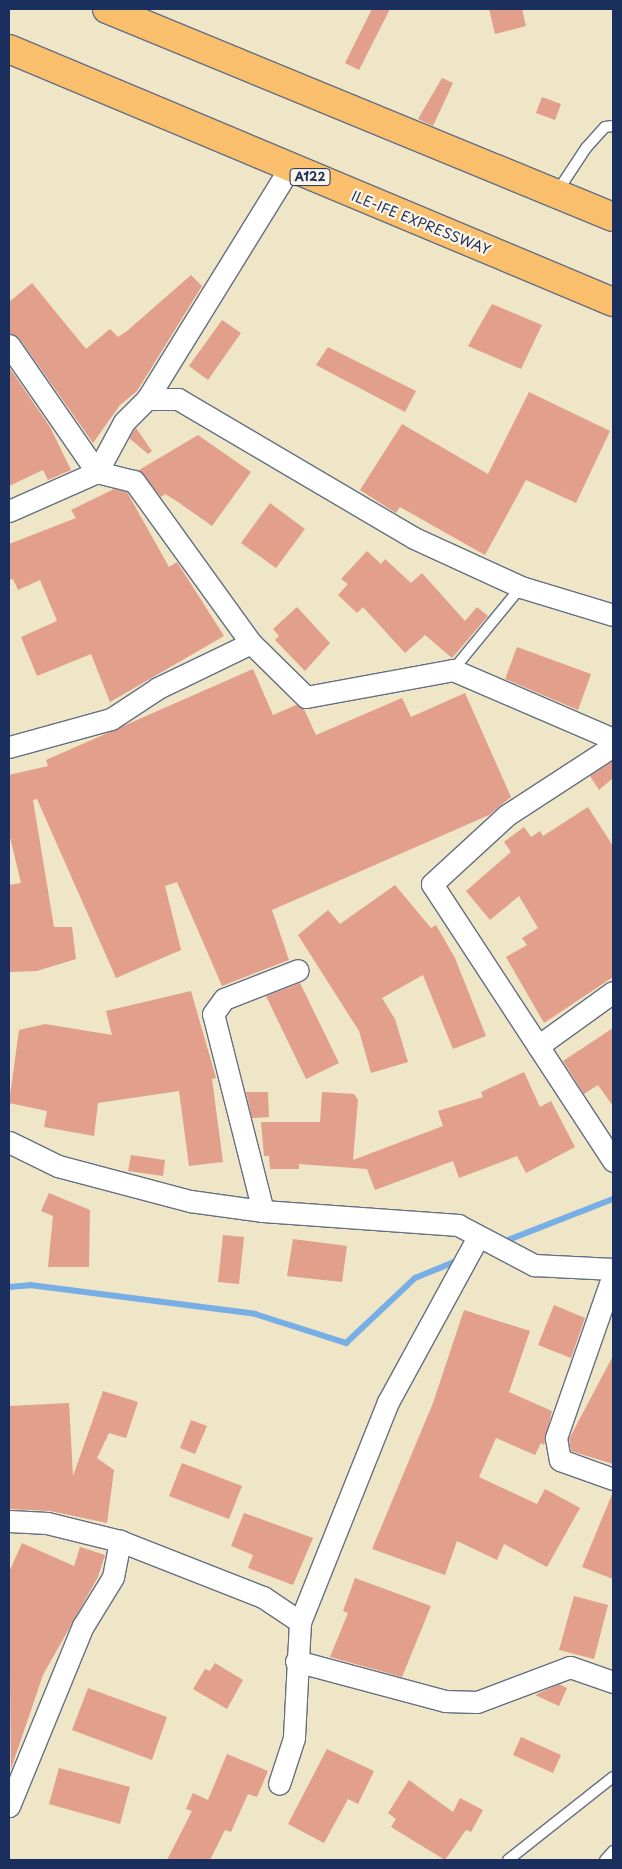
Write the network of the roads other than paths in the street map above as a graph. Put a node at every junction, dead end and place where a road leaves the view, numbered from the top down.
1 (107, 9) edge
2 (9, 49) edge
3 (613, 126) edge
4 (290, 169) junction
5 (556, 193) junction
6 (613, 217) edge
7 (613, 302) edge
8 (9, 345) edge
9 (147, 399) junction
10 (97, 472) junction
11 (9, 511) edge
12 (521, 587) junction
13 (613, 615) edge
14 (251, 643) junction
15 (453, 670) junction
16 (613, 739) edge
17 (613, 746) edge
18 (9, 747) edge
19 (298, 970) dead end
20 (613, 992) edge
21 (538, 1046) junction
22 (9, 1142) edge
23 (613, 1161) edge
24 (263, 1211) junction
25 (478, 1237) junction
26 (613, 1269) edge
27 (613, 1275) edge
28 (613, 1479) edge
29 (9, 1521) edge
30 (120, 1541) junction
31 (148, 1554) junction
32 (113, 1577) junction
33 (300, 1622) junction
34 (296, 1661) junction
35 (613, 1682) edge
36 (613, 1777) edge
37 (279, 1784) dead end
38 (9, 1804) edge
39 (613, 1851) edge
40 (508, 1860) edge
41 (604, 1860) edge

1 - 5 highway
2 - 4 highway, ILE-IFE EXPRESSWAY / A122
3 - 5 lane
4 - 7 highway, ILE-IFE EXPRESSWAY / A122
4 - 9 street
5 - 6 highway
8 - 10 street
9 - 10 street
9 - 12 street
10 - 11 street
10 - 14 street
12 - 13 street
12 - 15 lane
14 - 15 street
14 - 18 street
15 - 16 street
17 - 21 street
19 - 24 street
20 - 21 street
21 - 23 street
22 - 24 street
24 - 25 street
25 - 26 street
25 - 33 street
27 - 28 street
29 - 30 street
30 - 31 street
30 - 32 street
31 - 32 street
31 - 33 street
32 - 38 street
33 - 34 street
34 - 35 street
34 - 37 street
36 - 40 lane
39 - 41 lane

